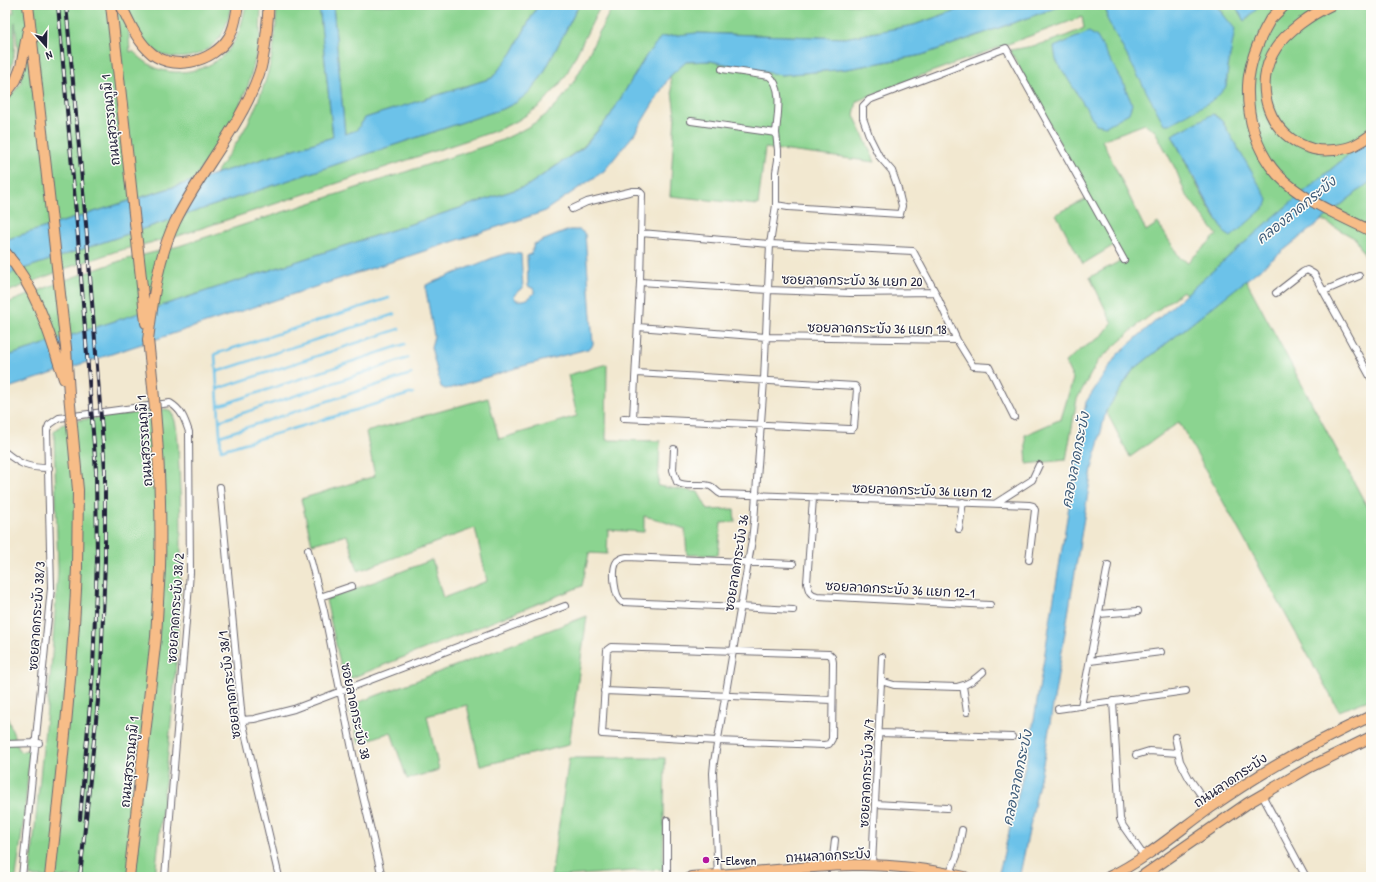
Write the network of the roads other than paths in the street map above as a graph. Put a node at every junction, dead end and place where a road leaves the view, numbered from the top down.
1 (28, 5) edge
2 (111, 5) edge
3 (121, 5) edge
4 (238, 5) edge
5 (268, 5) edge
6 (1285, 5) edge
7 (1331, 5) edge
8 (30, 18) junction
9 (722, 69) dead end
10 (5, 94) edge
11 (691, 121) dead end
12 (776, 134) junction
13 (1371, 136) edge
14 (776, 204) junction
15 (572, 209) dead end
16 (1371, 231) edge
17 (641, 233) junction
18 (770, 244) junction
19 (5, 252) edge
20 (1124, 260) dead end
21 (1359, 276) dead end
22 (640, 282) junction
23 (768, 290) junction
24 (1324, 291) junction
25 (935, 292) junction
26 (1276, 293) dead end
27 (638, 327) junction
28 (766, 337) junction
29 (148, 340) junction
30 (957, 340) junction
31 (636, 373) junction
32 (1371, 378) edge
33 (764, 380) junction
34 (69, 394) junction
35 (114, 411) joint
36 (624, 418) dead end
37 (633, 418) junction
38 (1014, 418) dead end
39 (761, 425) junction
40 (674, 449) dead end
41 (5, 452) edge
42 (1039, 464) dead end
43 (49, 468) junction
44 (220, 487) dead end
45 (756, 494) junction
46 (813, 498) junction
47 (963, 502) junction
48 (996, 503) junction
49 (959, 529) dead end
50 (308, 550) dead end
51 (1030, 560) dead end
52 (748, 563) junction
53 (793, 564) dead end
54 (1108, 565) dead end
55 (352, 586) dead end
56 (320, 597) junction
57 (990, 605) dead end
58 (565, 606) dead end
59 (740, 607) junction
60 (793, 610) dead end
61 (1138, 611) dead end
62 (1099, 614) junction
63 (733, 652) junction
64 (1161, 652) dead end
65 (882, 657) dead end
66 (1090, 661) junction
67 (983, 672) dead end
68 (881, 681) junction
69 (963, 686) junction
70 (604, 690) junction
71 (1186, 690) dead end
72 (340, 692) junction
73 (725, 696) junction
74 (832, 700) junction
75 (1112, 701) junction
76 (1081, 706) junction
77 (1058, 709) dead end
78 (967, 712) dead end
79 (1371, 716) edge
80 (242, 720) junction
81 (879, 733) junction
82 (1371, 736) edge
83 (1012, 737) dead end
84 (1175, 737) dead end
85 (717, 741) junction
86 (38, 743) junction
87 (5, 744) edge
88 (1178, 753) junction
89 (1136, 755) dead end
90 (1262, 795) junction
91 (875, 804) junction
92 (947, 808) dead end
93 (1210, 808) junction
94 (666, 820) dead end
95 (962, 830) dead end
96 (835, 840) dead end
97 (1144, 856) junction
98 (872, 865) junction
99 (832, 866) junction
100 (958, 875) edge
101 (718, 876) edge
102 (22, 877) edge
103 (50, 877) edge
104 (130, 877) edge
105 (165, 877) edge
106 (279, 877) edge
107 (382, 877) edge
108 (667, 877) edge
109 (691, 877) edge
110 (1110, 877) edge
111 (1141, 877) edge
112 (1306, 877) edge

1 - 8 main road
2 - 29 main road, ถนนสุวรรณภูมิ 1
3 - 4 main road
5 - 29 main road
6 - 16 main road
7 - 13 main road
8 - 10 main road
8 - 34 main road
9 - 12 street, ซอยลาดกระบัง 36
11 - 12 street
12 - 14 street, ซอยลาดกระบัง 36
14 - 18 street, ซอยลาดกระบัง 36
14 - 20 street
15 - 17 street
17 - 18 street
17 - 22 street
18 - 23 street, ซอยลาดกระบัง 36
18 - 25 street
19 - 34 main road
21 - 24 street
22 - 23 street, ซอยลาดกระบัง 36 แยก 20
22 - 27 street
23 - 25 street, ซอยลาดกระบัง 36 แยก 20
23 - 28 street, ซอยลาดกระบัง 36
24 - 26 street
24 - 32 street
25 - 30 street
27 - 28 street, ซอยลาดกระบัง 36 แยก 18
27 - 31 street
28 - 30 street, ซอยลาดกระบัง 36 แยก 18
28 - 33 street, ซอยลาดกระบัง 36
29 - 104 main road, ถนนสุวรรณภูมิ 1, bridge
30 - 38 street, ซอยลาดกระบัง 36 แยก 18
31 - 33 street
31 - 37 street
33 - 39 street, ซอยลาดกระบัง 36
33 - 39 street
34 - 103 main road, bridge
35 - 43 street, ซอยลาดกระบัง 38/3
35 - 105 street, ซอยลาดกระบัง 38/2
36 - 37 street
37 - 39 street
39 - 45 street, ซอยลาดกระบัง 36
40 - 45 street, ซอยลาดกระบัง 36 แยก 12
41 - 43 street
42 - 48 street
43 - 86 street, ซอยลาดกระบัง 38/3
44 - 80 street, ซอยลาดกระบัง 38/1
45 - 46 street, ซอยลาดกระบัง 36 แยก 12
45 - 52 street, ซอยลาดกระบัง 36
46 - 47 street, ซอยลาดกระบัง 36 แยก 12
46 - 57 street, ซอยลาดกระบัง 36 แยก 12-1
47 - 48 street, ซอยลาดกระบัง 36 แยก 12
47 - 49 street
48 - 51 street, ซอยลาดกระบัง 36 แยก 12
50 - 56 street, ซอยลาดกระบัง 38
52 - 53 street
52 - 59 street, ซอยลาดกระบัง 36
52 - 59 street
54 - 62 street
55 - 56 street
56 - 72 street, ซอยลาดกระบัง 38
58 - 72 street
59 - 60 street
59 - 63 street, ซอยลาดกระบัง 36
61 - 62 street
62 - 66 street
63 - 70 street
63 - 73 street, ซอยลาดกระบัง 36
63 - 74 street
64 - 66 street
65 - 68 street, ซอยลาดกระบัง 34/7
66 - 76 street
67 - 69 street
68 - 69 street
68 - 81 street, ซอยลาดกระบัง 34/7
69 - 78 street
70 - 73 street
70 - 85 street
71 - 75 street
72 - 80 street
72 - 107 street, ซอยลาดกระบัง 38
73 - 74 street
73 - 85 street, ซอยลาดกระบัง 36
74 - 85 street
75 - 76 street
75 - 97 street
76 - 77 street
79 - 93 main road, ถนนลาดกระบัง
80 - 106 street, ซอยลาดกระบัง 38/1
81 - 83 street
81 - 91 street, ซอยลาดกระบัง 34/7
82 - 90 main road
84 - 88 street
85 - 101 street, ซอยลาดกระบัง 36
86 - 87 street
86 - 102 street, ซอยลาดกระบัง 38/3
88 - 89 street
88 - 93 street
90 - 111 main road
90 - 112 street
91 - 92 street
91 - 98 street, ซอยลาดกระบัง 34/7
93 - 97 main road, ถนนลาดกระบัง
94 - 108 street
95 - 100 street
96 - 99 street
97 - 110 main road, ถนนลาดกระบัง
98 - 99 main road, ถนนลาดกระบัง
98 - 100 main road, ถนนลาดกระบัง
99 - 101 main road, ถนนลาดกระบัง
101 - 109 main road, ถนนลาดกระบัง

